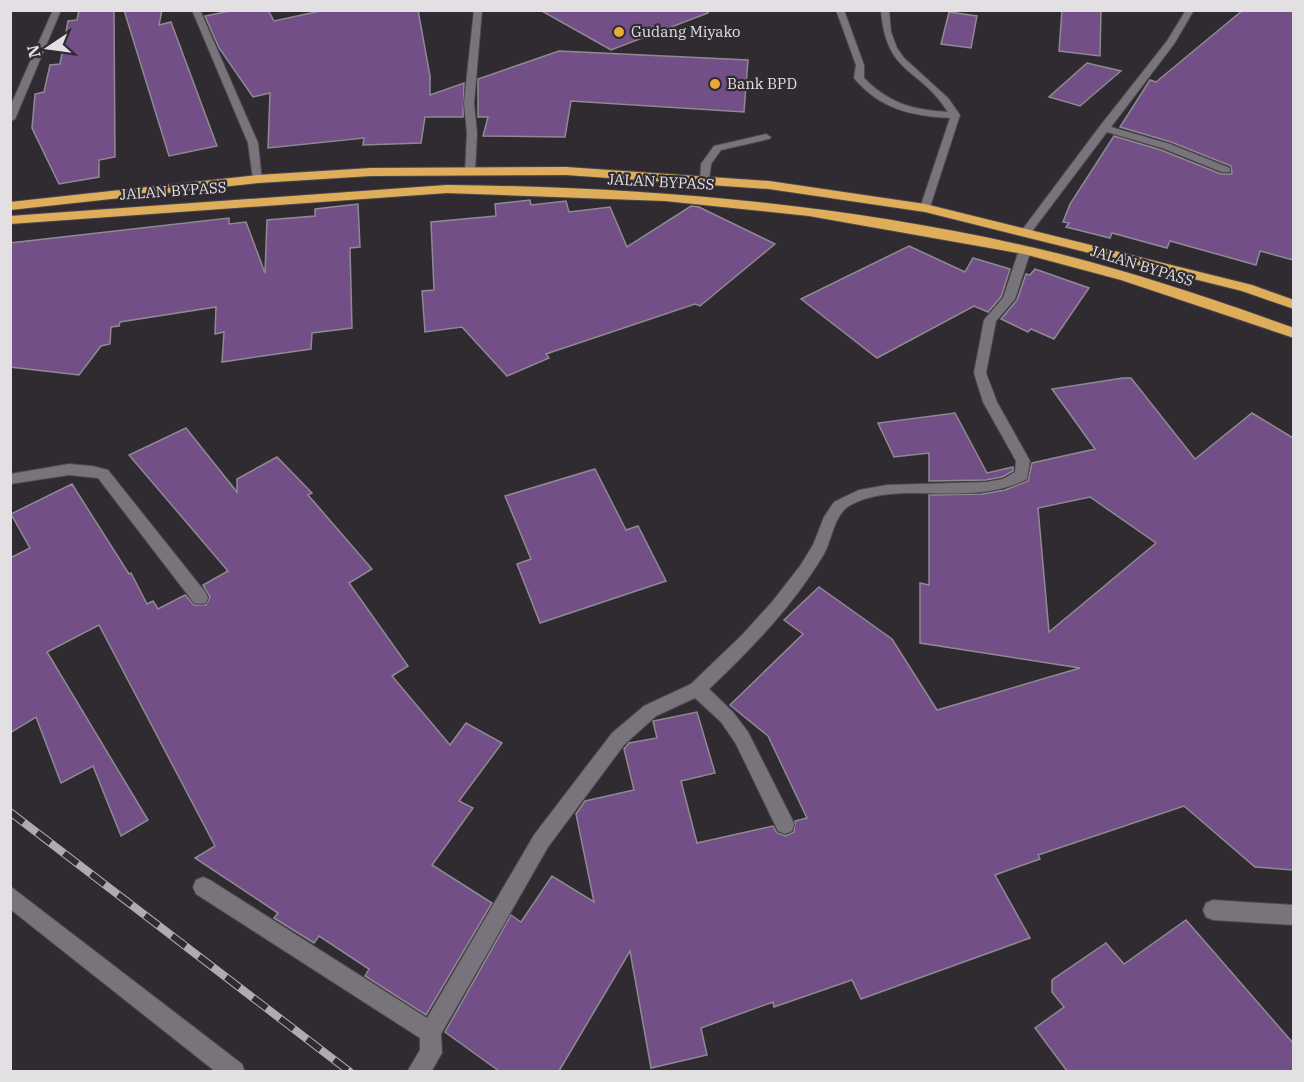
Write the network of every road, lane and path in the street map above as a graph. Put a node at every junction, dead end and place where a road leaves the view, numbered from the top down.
1 (57, 10) edge
2 (196, 10) edge
3 (478, 10) edge
4 (840, 10) edge
5 (885, 10) edge
6 (1190, 10) edge
7 (10, 119) edge
8 (954, 119) junction
9 (1103, 128) junction
10 (766, 137) dead end
11 (1226, 170) dead end
12 (470, 171) junction
13 (258, 179) junction
14 (704, 180) junction
15 (702, 200) junction
16 (10, 206) edge
17 (925, 208) junction
18 (10, 220) edge
19 (1026, 232) junction
20 (1025, 250) junction
21 (1293, 305) edge
22 (1293, 333) edge
23 (10, 479) edge
24 (200, 598) dead end
25 (696, 689) junction
26 (784, 825) dead end
27 (203, 887) dead end
28 (10, 896) edge
29 (1213, 910) dead end
30 (1293, 915) edge
31 (430, 1032) junction
32 (234, 1071) edge
33 (418, 1071) edge

1 - 7 street
2 - 13 street
3 - 12 street
4 - 8 street
5 - 8 street
6 - 9 street
8 - 17 street
9 - 11 street
9 - 19 street
10 - 14 street
12 - 13 highway, JALAN BYPASS
12 - 14 highway, JALAN BYPASS
13 - 16 highway, JALAN BYPASS
14 - 15 highway
14 - 17 highway, JALAN BYPASS
15 - 18 highway, JALAN BYPASS
15 - 20 highway, JALAN BYPASS
17 - 19 highway, JALAN BYPASS
19 - 21 highway, JALAN BYPASS
20 - 22 highway, JALAN BYPASS
20 - 25 street
23 - 24 street
25 - 26 street
25 - 31 street
27 - 31 street
28 - 32 street
29 - 30 street
31 - 33 street

